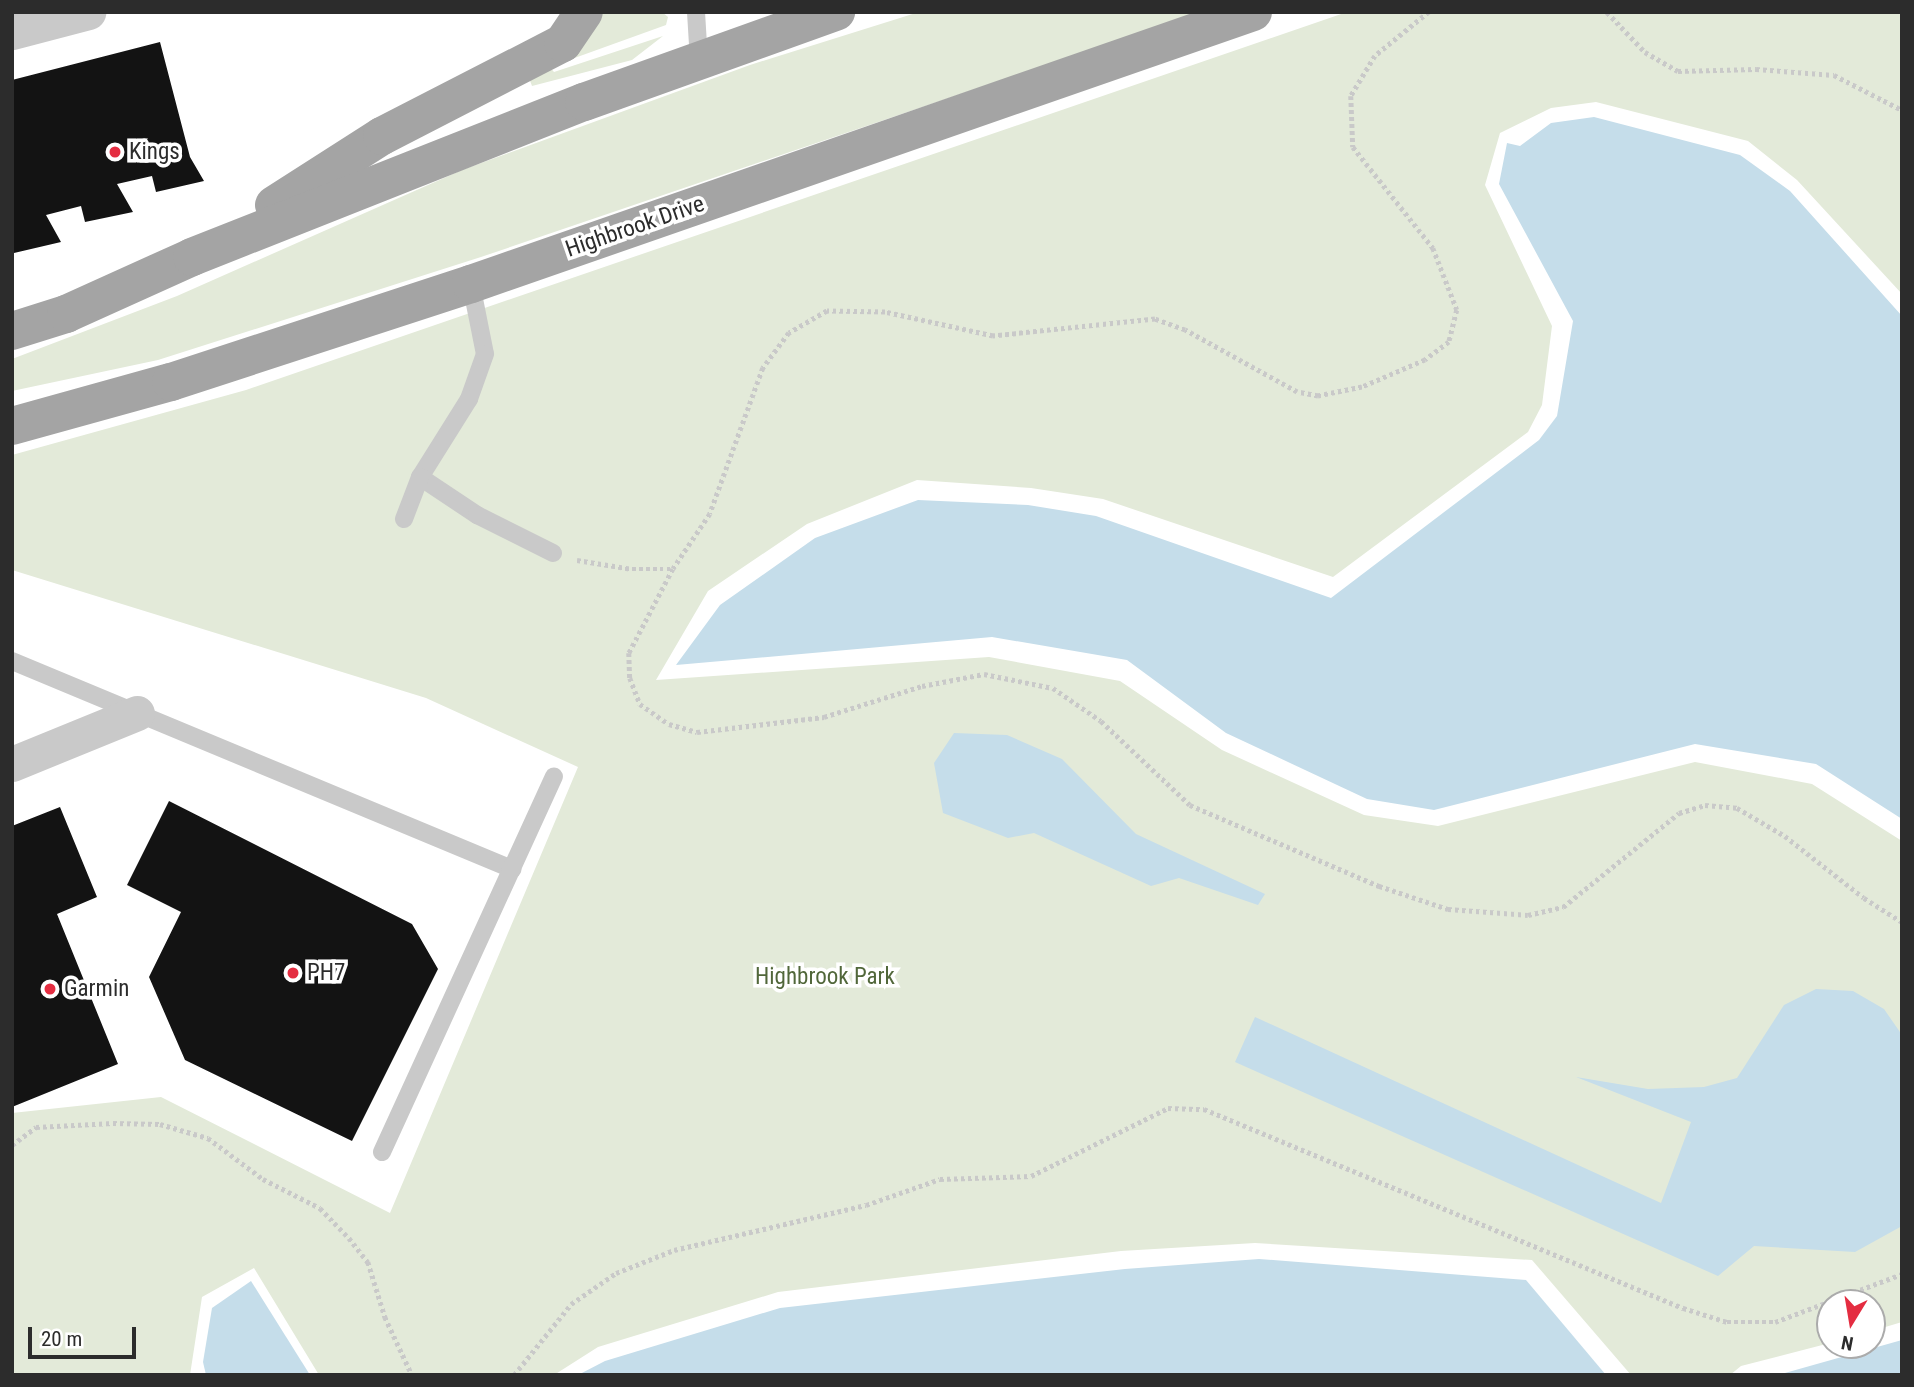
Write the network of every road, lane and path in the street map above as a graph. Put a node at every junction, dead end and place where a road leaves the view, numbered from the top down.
1 (88, 12) edge
2 (583, 12) edge
3 (696, 12) edge
4 (836, 12) edge
5 (1254, 12) edge
6 (1429, 12) edge
7 (1607, 12) edge
8 (12, 32) edge
9 (699, 61) junction
10 (1902, 110) edge
11 (192, 257) junction
12 (471, 284) junction
13 (12, 331) edge
14 (12, 426) edge
15 (420, 477) junction
16 (404, 519) dead end
17 (553, 553) joint
18 (673, 569) junction
19 (12, 661) edge
20 (137, 713) junction
21 (12, 764) edge
22 (554, 777) dead end
23 (512, 869) junction
24 (1902, 922) edge
25 (12, 1145) edge
26 (382, 1152) dead end
27 (1902, 1274) edge
28 (412, 1375) edge
29 (513, 1375) edge

1 - 8 street
2 - 11 main road
3 - 9 lane
4 - 9 main road
5 - 12 main road, Highbrook Drive
6 - 18 path
7 - 10 path
9 - 11 main road
11 - 13 main road
12 - 14 main road, Highbrook Drive
12 - 15 lane
15 - 16 lane
15 - 17 lane
17 - 18 path
18 - 24 path
19 - 20 lane
20 - 21 street
20 - 23 lane
22 - 23 lane
23 - 26 lane
25 - 28 path
27 - 29 path

